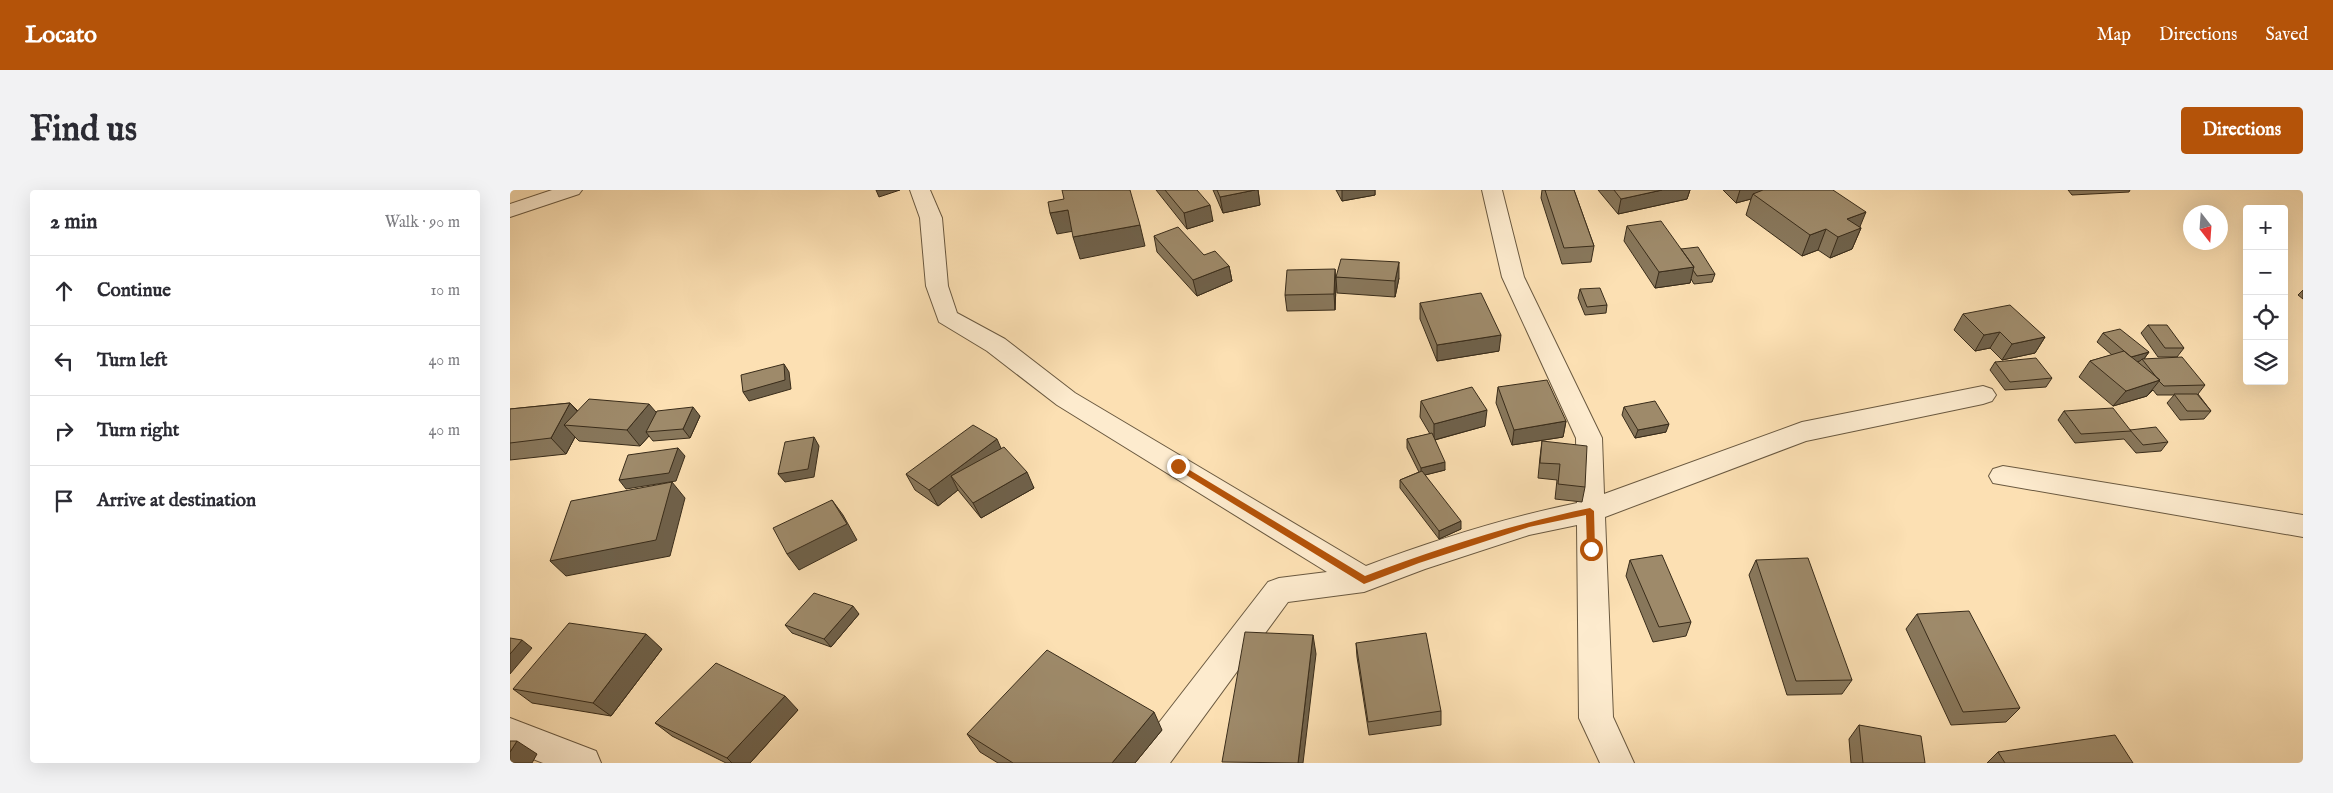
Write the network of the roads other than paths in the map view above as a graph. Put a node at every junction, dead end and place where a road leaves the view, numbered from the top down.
1 (572, 190) edge
2 (920, 190) edge
3 (1492, 190) edge
4 (510, 212) edge
5 (1983, 395) dead end
6 (2003, 476) dead end
7 (1590, 511) junction
8 (2303, 526) edge
9 (1364, 580) junction
10 (510, 734) edge
11 (584, 763) edge
12 (1149, 763) edge
13 (1617, 763) edge

1 - 4 street
2 - 9 street
3 - 7 street
5 - 7 street
6 - 8 street
7 - 9 street
7 - 13 street
9 - 12 street
10 - 11 street

